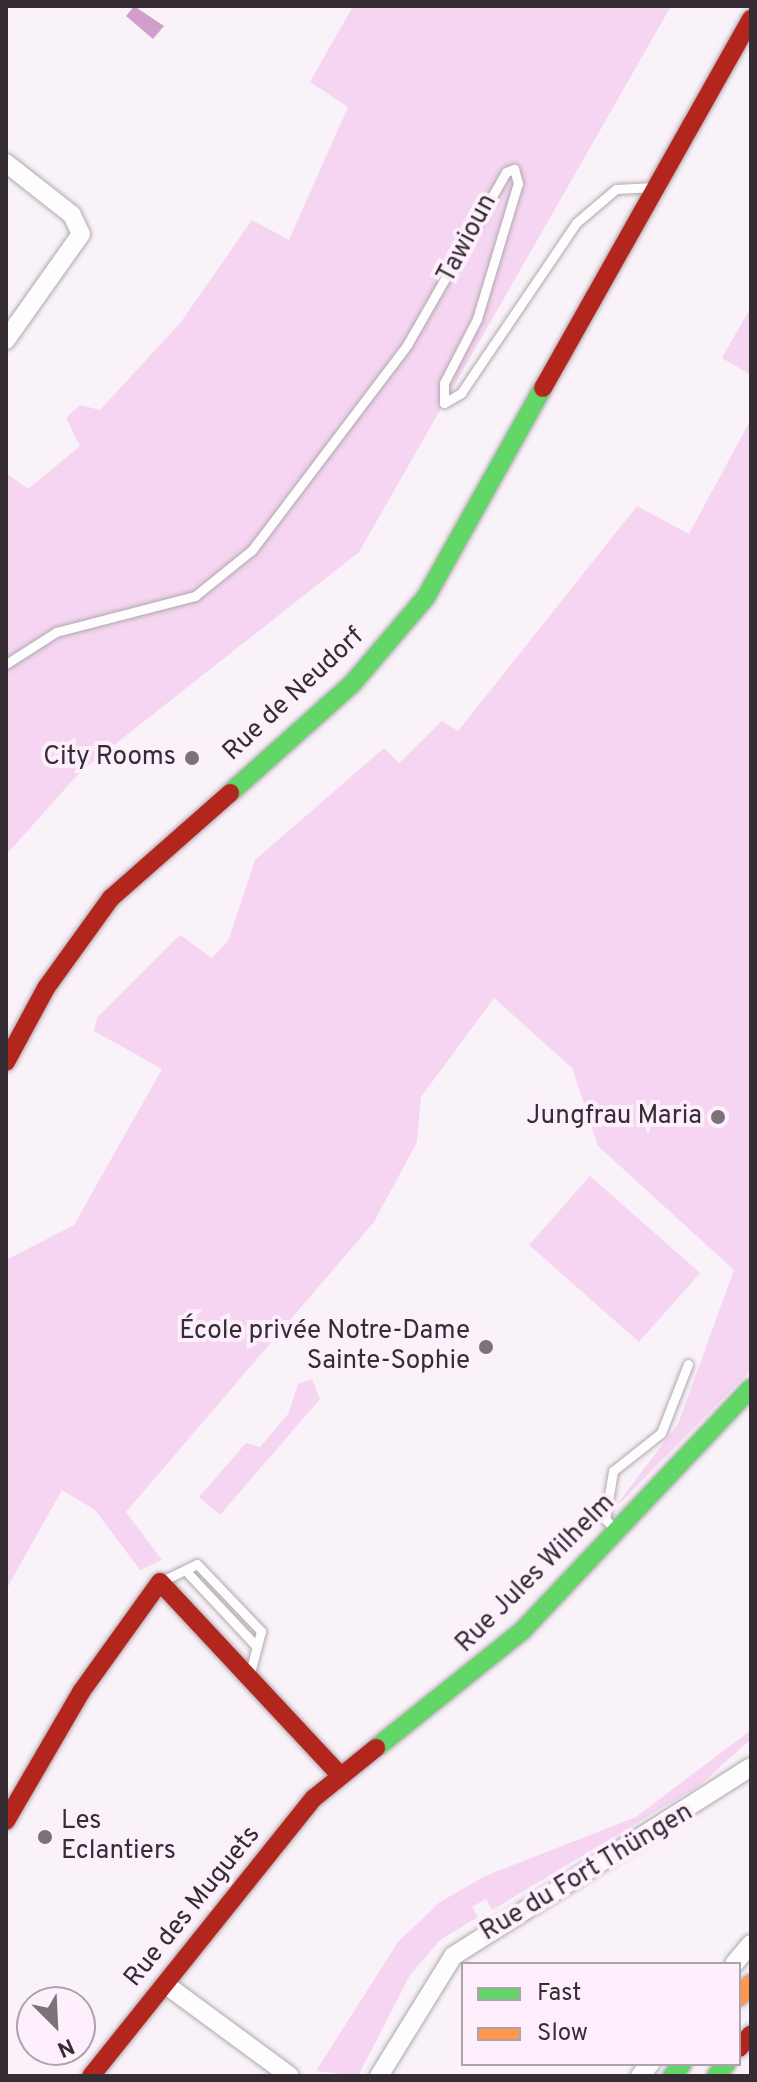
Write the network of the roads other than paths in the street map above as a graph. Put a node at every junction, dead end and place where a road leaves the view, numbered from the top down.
1 (751, 19) edge
2 (6, 163) edge
3 (655, 189) junction
4 (6, 340) edge
5 (6, 664) edge
6 (6, 1062) edge
7 (688, 1364) dead end
8 (751, 1388) edge
9 (618, 1532) junction
10 (160, 1582) junction
11 (249, 1677) junction
12 (751, 1767) edge
13 (339, 1774) junction
14 (6, 1821) edge
15 (751, 1944) edge
16 (736, 1962) edge
17 (165, 1984) junction
18 (381, 2073) edge
19 (91, 2076) edge
20 (290, 2076) edge

1 - 3 street, Rue de Neudorf
2 - 4 street
3 - 5 lane, Tawioun
3 - 6 street, Rue de Neudorf
7 - 9 lane
8 - 9 street, Rue Jules Wilhelm
9 - 13 street, Rue Jules Wilhelm
10 - 11 street
10 - 11 lane
10 - 14 street
11 - 13 street
12 - 18 street, Rue du Fort Thüngen
13 - 17 street, Rue des Muguets
15 - 16 street
17 - 19 street, Rue des Muguets
17 - 20 street

